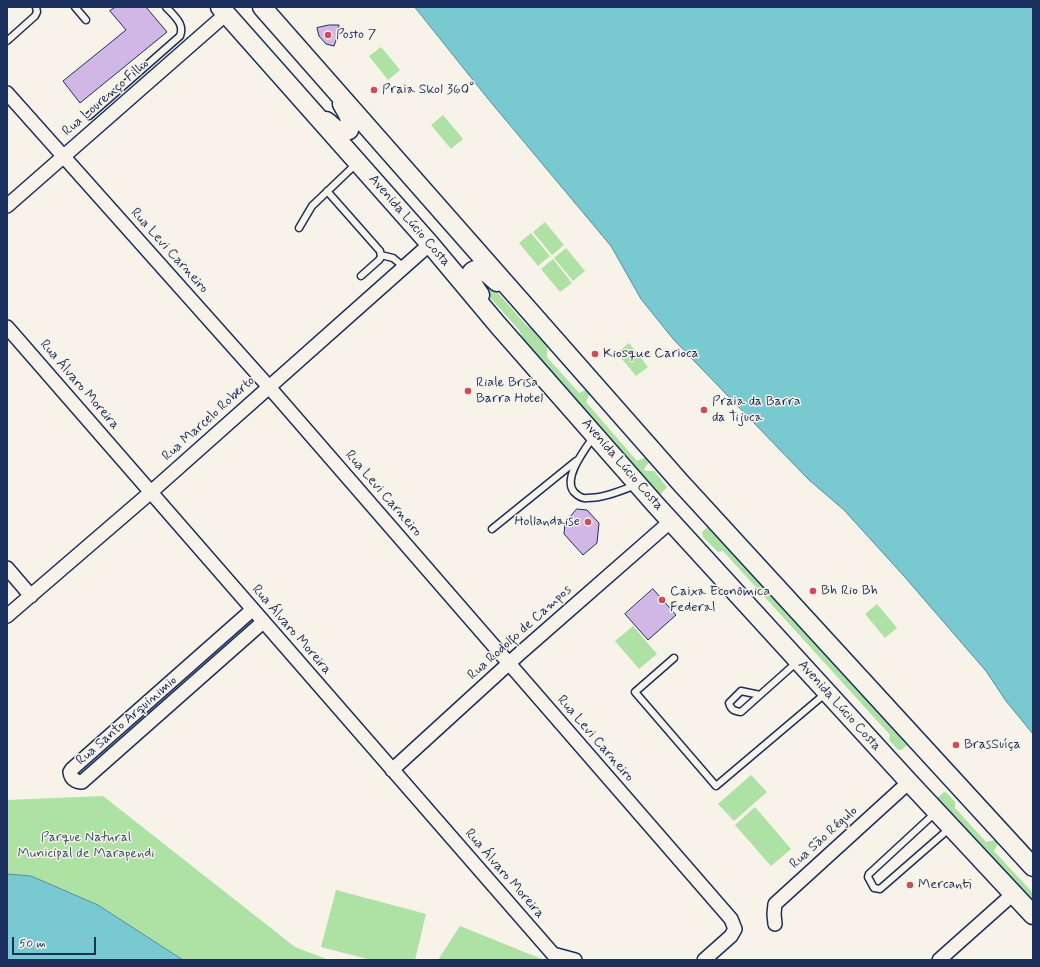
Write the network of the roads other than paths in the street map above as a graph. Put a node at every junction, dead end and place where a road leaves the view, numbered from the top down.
1 (36, 7) edge
2 (75, 7) edge
3 (166, 7) edge
4 (262, 7) edge
5 (223, 11) edge
6 (86, 20) dead end
7 (7, 41) edge
8 (328, 83) junction
9 (7, 93) edge
10 (304, 102) junction
11 (89, 116) dead end
12 (63, 156) junction
13 (357, 163) junction
14 (327, 191) junction
15 (7, 206) edge
16 (299, 228) dead end
17 (430, 244) junction
18 (381, 255) junction
19 (404, 268) junction
20 (361, 276) dead end
21 (530, 310) junction
22 (497, 324) junction
23 (7, 327) edge
24 (269, 388) junction
25 (595, 435) junction
26 (577, 460) junction
27 (638, 484) junction
28 (151, 492) junction
29 (671, 521) junction
30 (492, 529) dead end
31 (7, 568) edge
32 (31, 596) junction
33 (252, 610) junction
34 (7, 616) edge
35 (263, 622) junction
36 (674, 658) dead end
37 (798, 661) junction
38 (509, 663) junction
39 (827, 692) junction
40 (760, 696) junction
41 (392, 770) junction
42 (909, 782) junction
43 (936, 812) junction
44 (951, 827) junction
45 (1033, 866) edge
46 (1013, 894) junction
47 (1033, 915) edge
48 (774, 924) dead end
49 (575, 960) edge
50 (704, 960) edge
51 (939, 960) edge

1 - 7 lane
2 - 6 lane
3 - 11 lane
4 - 8 main road
5 - 10 main road, Avenida Lúcio Costa
5 - 12 street, Rua Lourenço Filho
8 - 10 main road
8 - 21 main road
9 - 12 street, Rua Levi Carneiro
10 - 13 main road, Avenida Lúcio Costa
12 - 15 street, Rua Lourenço Filho
12 - 24 street, Rua Levi Carneiro
13 - 14 lane
13 - 17 main road, Avenida Lúcio Costa
14 - 16 lane
14 - 18 lane
17 - 19 street, Rua Marcelo Roberto
17 - 22 main road, Avenida Lúcio Costa
18 - 19 lane
18 - 20 lane
19 - 24 street, Rua Marcelo Roberto
21 - 22 main road
21 - 45 main road
22 - 25 main road, Avenida Lúcio Costa
23 - 28 street, Rua Álvaro Moreira
24 - 28 street, Rua Marcelo Roberto
24 - 38 street, Rua Levi Carneiro
25 - 26 lane
25 - 27 main road, Avenida Lúcio Costa
26 - 27 lane
26 - 30 lane
27 - 29 main road, Avenida Lúcio Costa
28 - 32 street, Rua Marcelo Roberto
28 - 33 street, Rua Álvaro Moreira
29 - 37 main road, Avenida Lúcio Costa
29 - 38 street, Rua Rodolfo de Campos
31 - 32 street
32 - 34 street, Rua Marcelo Roberto
33 - 35 street, Rua Álvaro Moreira
33 - 35 street, Rua Santo Arquinimio
35 - 41 street, Rua Álvaro Moreira
36 - 39 lane
37 - 39 main road, Avenida Lúcio Costa
37 - 40 lane
38 - 41 street, Rua Rodolfo de Campos
38 - 50 street, Rua Levi Carneiro
39 - 42 main road, Avenida Lúcio Costa
40 - 40 lane
41 - 49 street, Rua Álvaro Moreira
42 - 43 main road, Avenida Lúcio Costa
42 - 48 street, Rua São Régulo
43 - 44 main road, Avenida Lúcio Costa
43 - 44 lane
44 - 46 main road, Avenida Lúcio Costa
46 - 47 main road, Avenida Lúcio Costa
46 - 51 street

